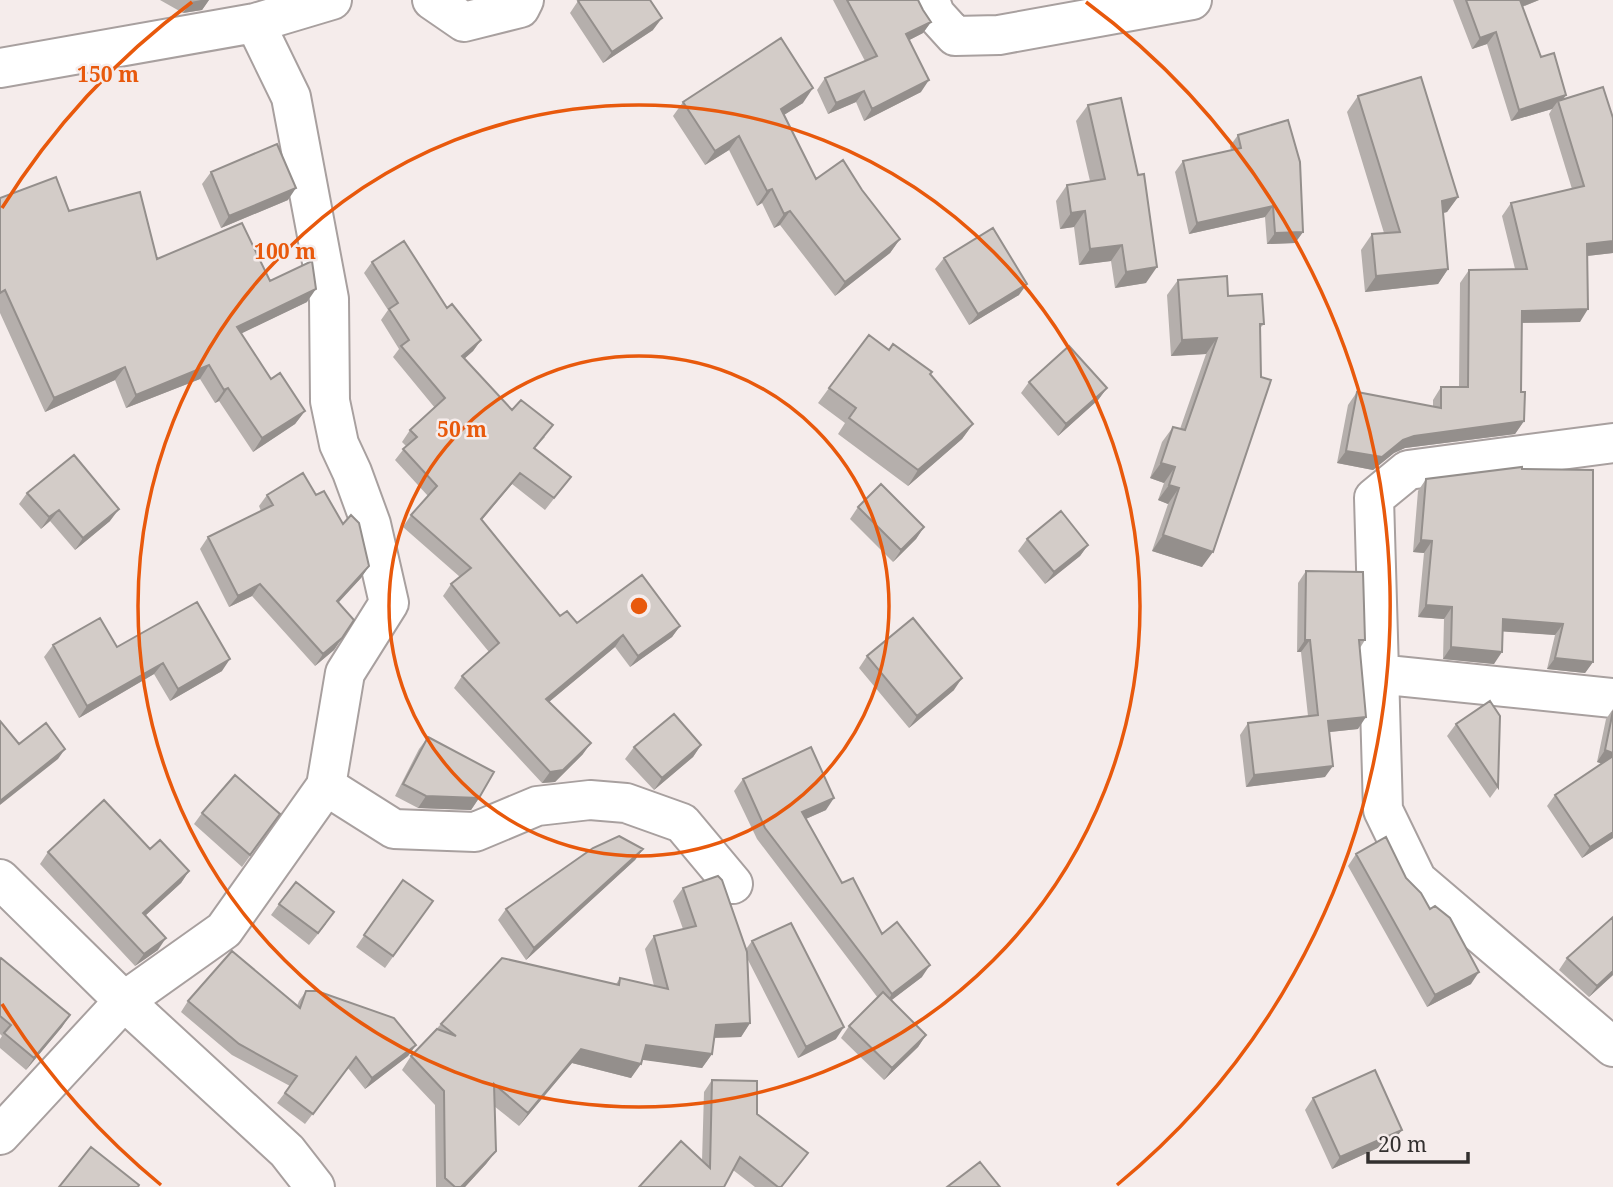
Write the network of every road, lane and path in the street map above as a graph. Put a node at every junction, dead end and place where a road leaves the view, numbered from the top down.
1 (332, 0) edge
2 (432, 0) edge
3 (524, 0) edge
4 (930, 0) edge
5 (1192, 0) edge
6 (255, 23) junction
7 (0, 68) edge
8 (1613, 443) edge
9 (1377, 674) junction
10 (1613, 698) edge
11 (326, 786) junction
12 (0, 880) edge
13 (733, 884) dead end
14 (124, 1001) junction
15 (1613, 1047) edge
16 (0, 1135) edge
17 (315, 1187) edge

1 - 6 street
2 - 3 street
4 - 5 street
6 - 7 street
6 - 11 street
8 - 9 street
9 - 10 street
9 - 15 street
11 - 13 street
11 - 14 street
12 - 14 street
14 - 16 street
14 - 17 street

